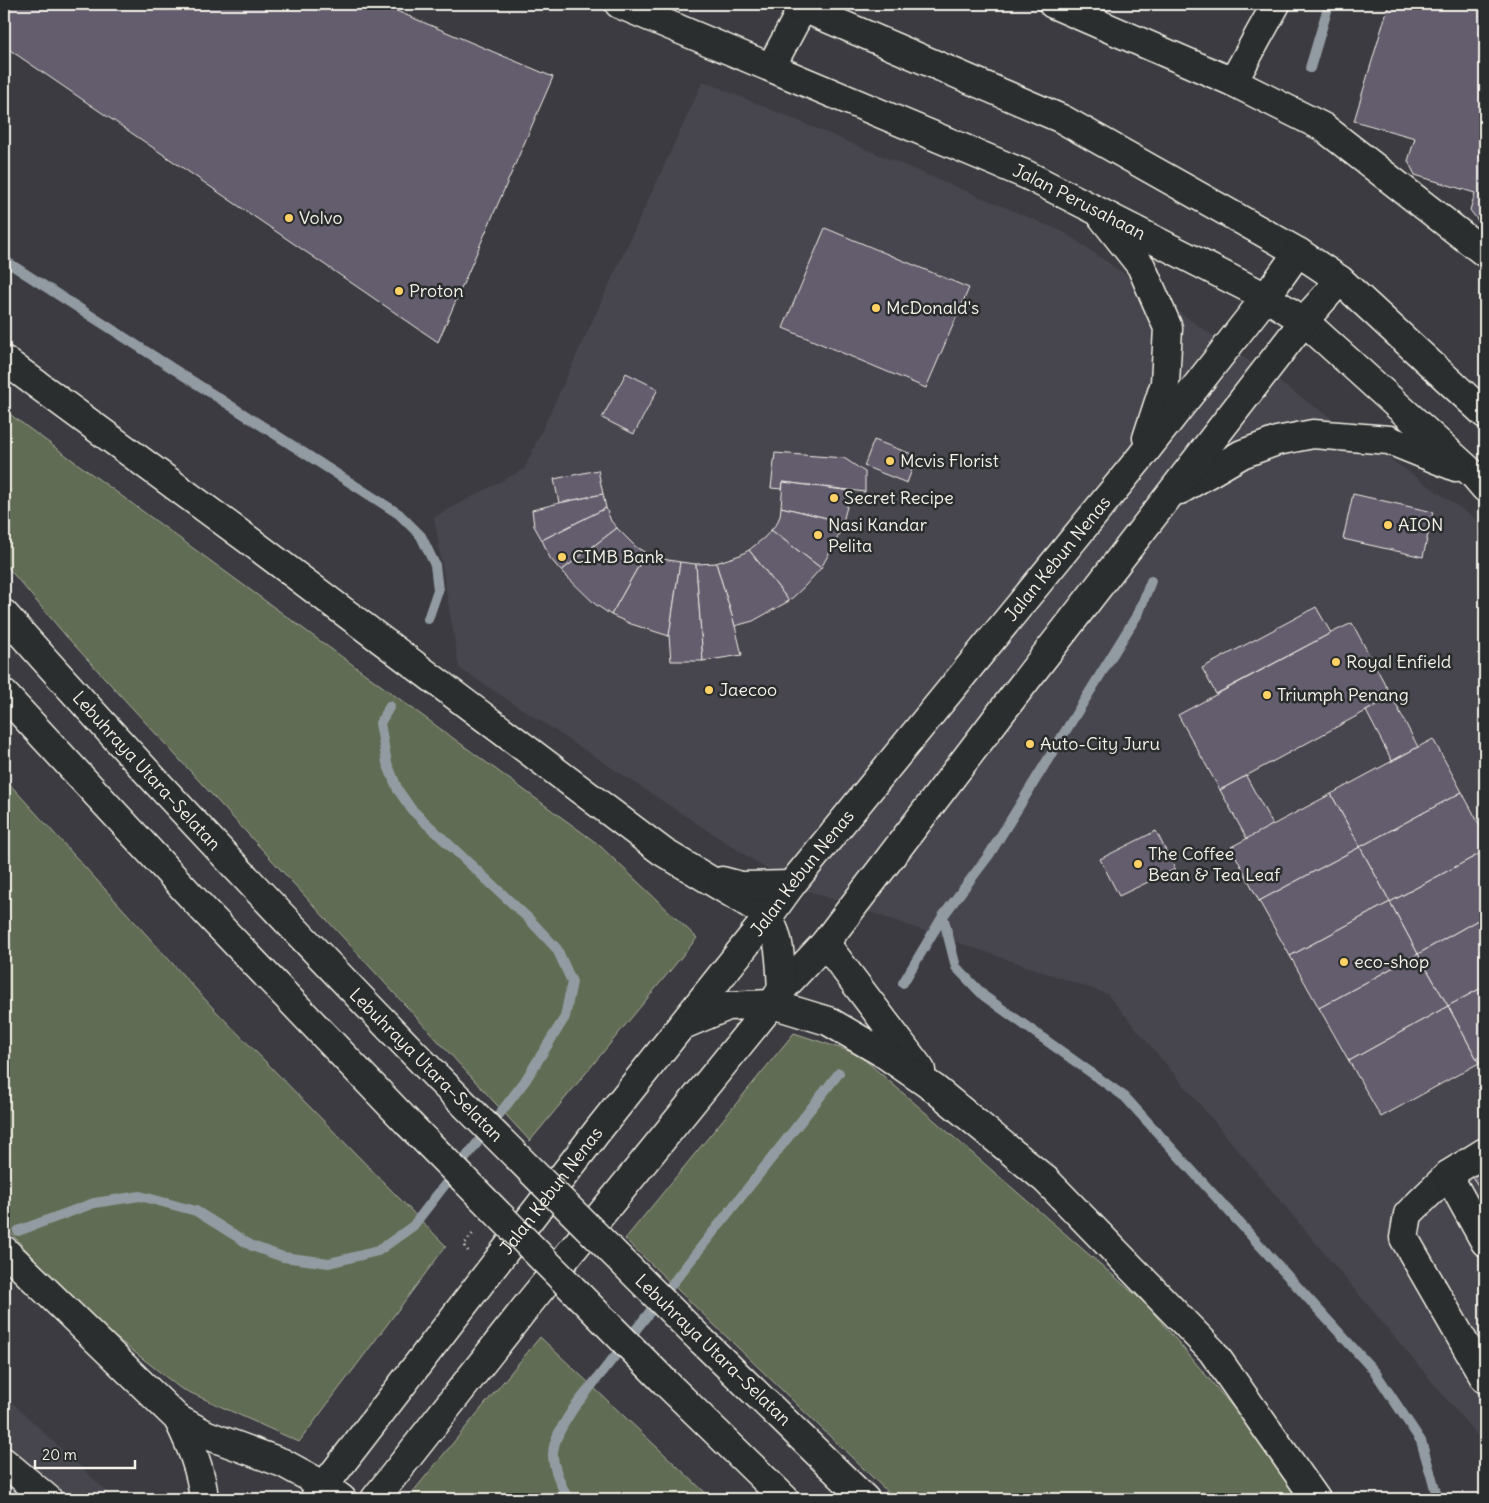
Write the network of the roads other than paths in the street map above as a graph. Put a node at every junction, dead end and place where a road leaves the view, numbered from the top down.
1 (619, 4) edge
2 (1053, 4) edge
3 (1276, 4) edge
4 (803, 5) edge
5 (772, 67) junction
6 (1233, 82) junction
7 (1098, 211) junction
8 (1298, 252) junction
9 (1485, 253) edge
10 (1340, 280) junction
11 (1266, 297) junction
12 (1304, 321) junction
13 (4, 360) edge
14 (1485, 414) edge
15 (1140, 458) junction
16 (1479, 481) edge
17 (1167, 498) junction
18 (4, 614) edge
19 (4, 694) edge
20 (663, 852) junction
21 (792, 885) junction
22 (768, 917) junction
23 (825, 943) junction
24 (777, 997) junction
25 (683, 1024) junction
26 (935, 1089) junction
27 (1485, 1152) edge
28 (1448, 1176) junction
29 (1485, 1242) edge
30 (4, 1250) edge
31 (1485, 1379) edge
32 (178, 1419) junction
33 (4, 1462) edge
34 (327, 1495) edge
35 (48, 1499) edge
36 (204, 1499) edge
37 (374, 1499) edge
38 (784, 1499) edge
39 (865, 1499) edge
40 (1316, 1499) edge

1 - 5 main road, Jalan Perusahaan
2 - 6 main road
3 - 6 main road
4 - 5 main road
4 - 8 main road
5 - 7 main road, Jalan Perusahaan
6 - 9 main road
7 - 11 main road, Jalan Perusahaan
7 - 15 main road
8 - 10 main road
8 - 11 main road, Jalan Kebun Nenas
10 - 12 main road
10 - 14 main road
11 - 12 main road, Jalan Perusahaan
11 - 15 main road, Jalan Kebun Nenas
12 - 16 main road, Jalan Perusahaan
12 - 17 main road
13 - 20 main road
15 - 21 main road, Jalan Kebun Nenas
16 - 17 main road
17 - 23 main road
18 - 39 main road, Lebuhraya Utara–Selatan, bridge
19 - 38 main road, bridge
20 - 21 main road
20 - 22 main road
21 - 22 main road, Jalan Kebun Nenas
22 - 24 main road
22 - 25 main road, Jalan Kebun Nenas
23 - 24 main road
23 - 26 main road
24 - 25 main road
24 - 26 main road
24 - 37 main road
25 - 34 main road, Jalan Kebun Nenas
26 - 40 main road
27 - 28 main road
28 - 29 main road
28 - 31 main road
30 - 32 main road
32 - 34 main road
32 - 36 main road
33 - 35 main road

